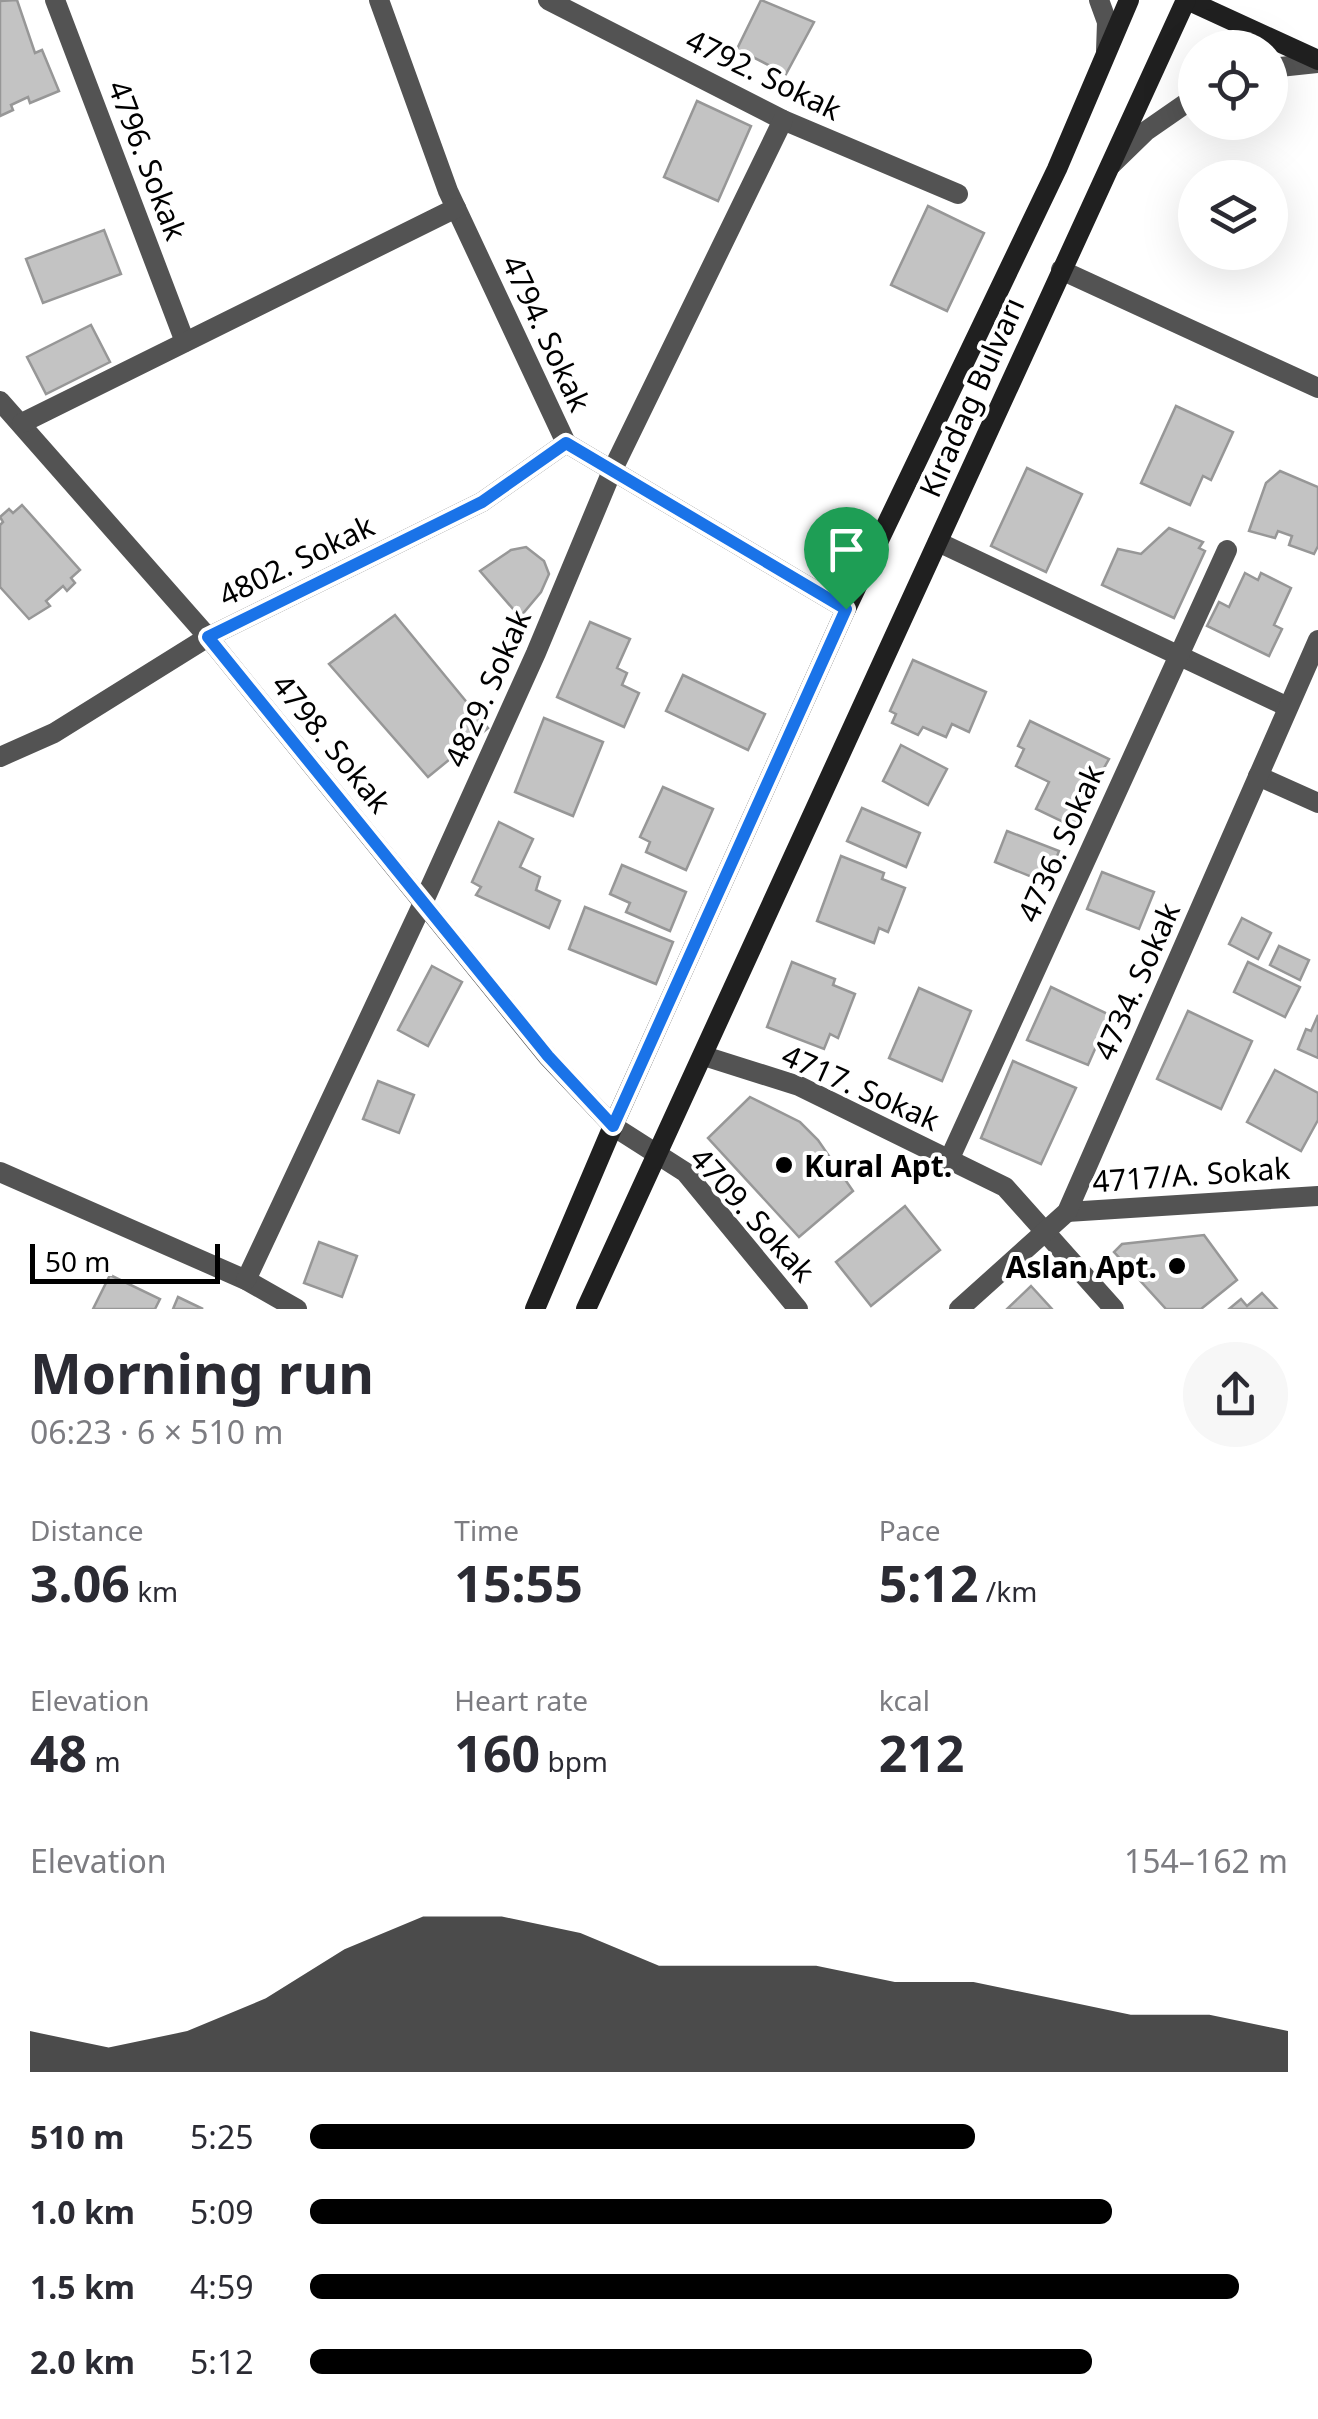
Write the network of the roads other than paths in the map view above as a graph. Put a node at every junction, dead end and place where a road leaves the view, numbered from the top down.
1 (55, 0) edge
2 (379, 0) edge
3 (548, 0) edge
4 (1099, 0) edge
5 (1129, 0) edge
6 (1186, 0) edge
7 (1106, 52) junction
8 (1318, 62) edge
9 (1288, 66) edge
10 (1178, 109) edge
11 (783, 120) junction
12 (1109, 166) junction
13 (958, 194) dead end
14 (456, 208) junction
15 (1062, 270) junction
16 (186, 342) junction
17 (1318, 388) edge
18 (0, 401) edge
19 (22, 423) junction
20 (566, 443) junction
21 (612, 471) junction
22 (938, 542) junction
23 (1227, 550) dead end
24 (846, 609) junction
25 (208, 637) junction
26 (1318, 640) edge
27 (1178, 657) junction
28 (1288, 707) junction
29 (0, 757) edge
30 (1258, 776) junction
31 (1318, 803) edge
32 (423, 903) junction
33 (704, 1056) junction
34 (613, 1126) junction
35 (658, 1155) junction
36 (949, 1160) junction
37 (0, 1172) edge
38 (1318, 1196) edge
39 (1067, 1212) junction
40 (1044, 1233) junction
41 (246, 1280) junction
42 (297, 1309) edge
43 (535, 1309) edge
44 (586, 1309) edge
45 (798, 1309) edge
46 (959, 1309) edge
47 (1114, 1309) edge

1 - 16 street, 4796. Sokak
2 - 14 street, 4794. Sokak
3 - 11 street, 4792. Sokak
4 - 7 street
5 - 7 main road, Kıradag Bulvarı
6 - 8 main road
6 - 12 main road, Kıradag Bulvarı
7 - 24 main road, Kıradag Bulvarı
8 - 9 street
10 - 12 street
11 - 13 street, 4792. Sokak
11 - 21 street, 4829. Sokak
12 - 15 main road, Kıradag Bulvarı
14 - 16 street
14 - 20 street, 4794. Sokak
15 - 17 street
15 - 22 main road, Kıradag Bulvarı
16 - 19 street
18 - 19 street, 4798. Sokak
19 - 25 street, 4798. Sokak
20 - 21 street, 4794. Sokak
20 - 25 street, 4802. Sokak
21 - 24 street, 4794. Sokak
21 - 32 street, 4829. Sokak
22 - 27 street
22 - 33 main road, Kıradag Bulvarı
23 - 27 street, 4736. Sokak
24 - 34 main road, Kıradag Bulvarı
25 - 29 street, 4802. Sokak
25 - 32 street, 4798. Sokak
26 - 28 street, 4734. Sokak
27 - 28 street
27 - 36 street, 4736. Sokak
28 - 30 street, 4734. Sokak
30 - 31 street
30 - 39 street, 4734. Sokak
32 - 34 street, 4798. Sokak
32 - 41 street, 4829. Sokak
33 - 35 main road, Kıradag Bulvarı
33 - 36 street, 4717. Sokak
34 - 35 street, 4709. Sokak
34 - 43 main road, Kıradag Bulvarı
35 - 44 main road, Kıradag Bulvarı
35 - 45 street, 4709. Sokak
36 - 40 street, 4717. Sokak
37 - 41 street
38 - 39 street, 4717/A. Sokak
39 - 40 street, 4734. Sokak
40 - 46 street, 4734. Sokak
40 - 47 street, 4717. Sokak
41 - 42 street

